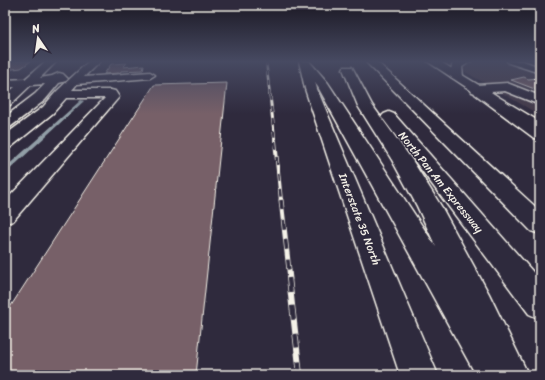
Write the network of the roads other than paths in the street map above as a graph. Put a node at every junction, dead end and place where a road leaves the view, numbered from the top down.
1 (32, 79) edge
2 (63, 79) edge
3 (94, 79) edge
4 (308, 79) edge
5 (318, 79) edge
6 (357, 79) edge
7 (363, 79) edge
8 (370, 79) edge
9 (459, 79) edge
10 (508, 79) edge
11 (75, 80) joint
12 (28, 82) junction
13 (6, 84) edge
14 (58, 87) junction
15 (507, 87) junction
16 (478, 90) junction
17 (540, 101) edge
18 (5, 102) edge
19 (5, 124) edge
20 (540, 128) edge
21 (540, 134) edge
22 (5, 143) edge
23 (5, 215) edge
24 (540, 225) edge
25 (540, 304) edge
26 (419, 375) edge
27 (497, 375) edge
28 (510, 375) edge

1 - 12 street
2 - 14 street
3 - 11 street
4 - 26 main road, Interstate 35 North
5 - 27 main road
6 - 28 main road
7 - 25 main road, North Pan Am Expressway
8 - 24 main road
9 - 16 main road
10 - 15 street
11 - 14 street
12 - 13 street
12 - 14 street
12 - 18 street
14 - 19 street
14 - 22 street
14 - 23 street
15 - 16 street
15 - 17 street
16 - 20 main road
16 - 21 main road

